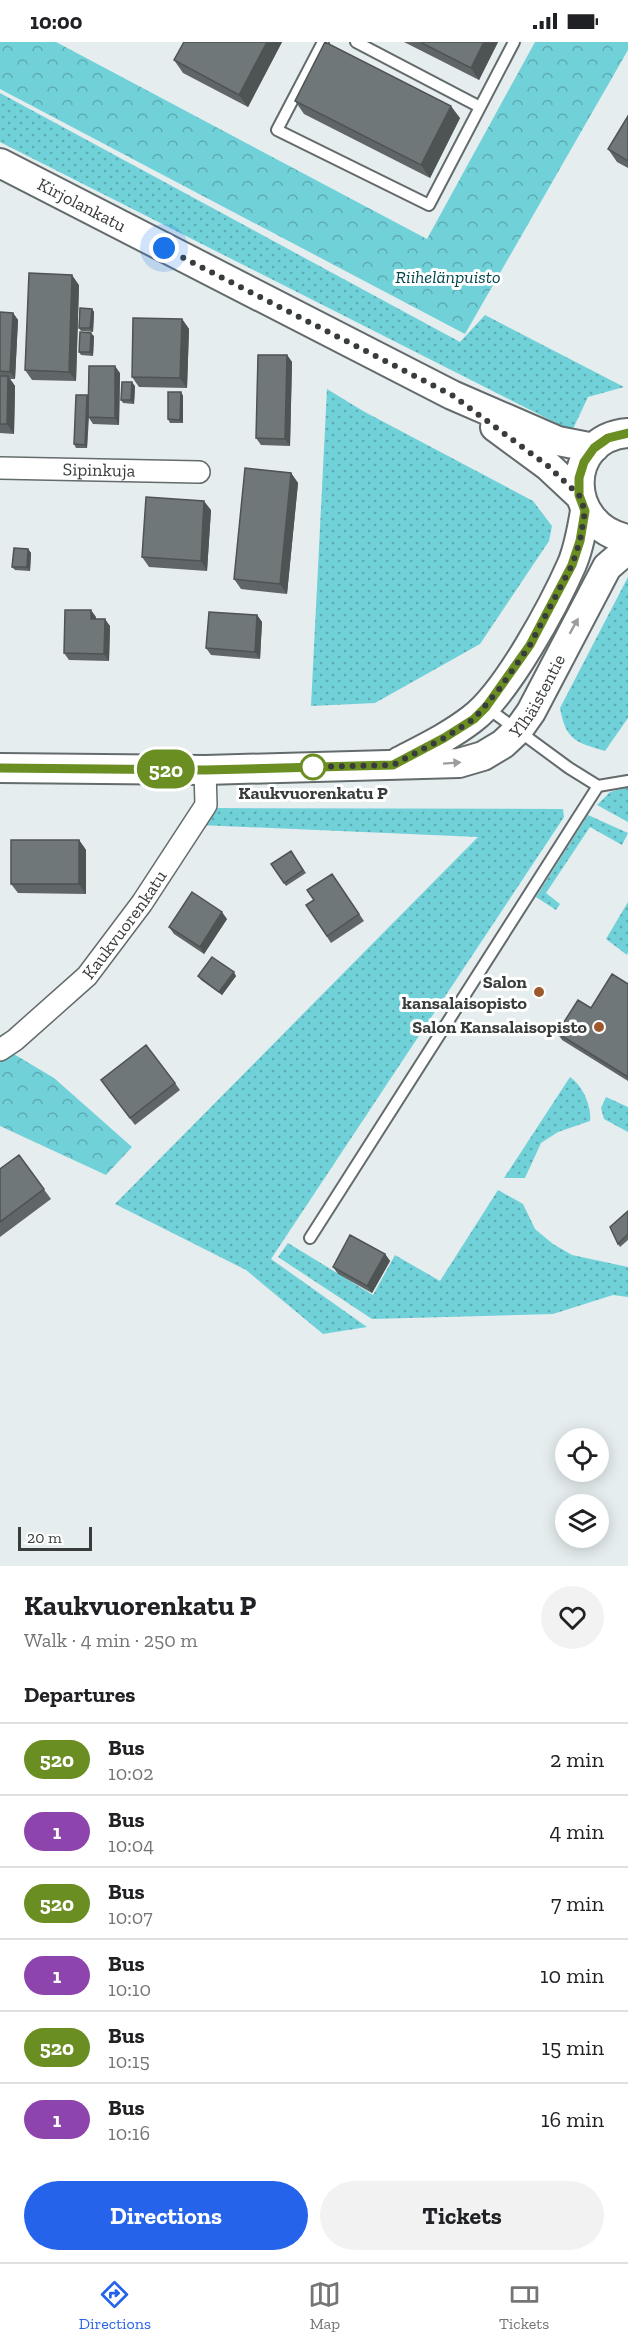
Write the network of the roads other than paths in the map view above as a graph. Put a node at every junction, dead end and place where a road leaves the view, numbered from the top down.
1 (323, 42) edge
2 (356, 42) edge
3 (514, 42) edge
4 (480, 106) junction
5 (0, 163) edge
6 (452, 395) junction
7 (628, 433) edge
8 (594, 448) junction
9 (0, 468) edge
10 (199, 472) dead end
11 (582, 503) junction
12 (628, 539) edge
13 (628, 549) edge
14 (486, 707) junction
15 (519, 729) junction
16 (393, 765) junction
17 (0, 768) edge
18 (205, 770) junction
19 (628, 781) edge
20 (598, 786) junction
21 (0, 1050) edge
22 (310, 1238) dead end

1 - 4 lane
2 - 4 lane
3 - 4 lane
5 - 6 street, Kirjolankatu
6 - 8 street, Kirjolankatu
6 - 11 street, Kirjolankatu
7 - 8 street
8 - 11 street, Ylhäistentie
9 - 10 street, Sipinkuja
11 - 12 street, Kirjolankatu
11 - 14 street, Ylhäistentie
15 -> 13 street, Ylhäistentie
14 - 15 lane
14 - 16 street, Ylhäistentie
16 -> 15 street, Ylhäistentie
15 - 20 lane
16 - 18 street, Ylhäistentie
17 - 18 street, Ylhäistentie
18 - 21 street, Kaukvuorenkatu
19 - 20 lane
20 - 22 lane

